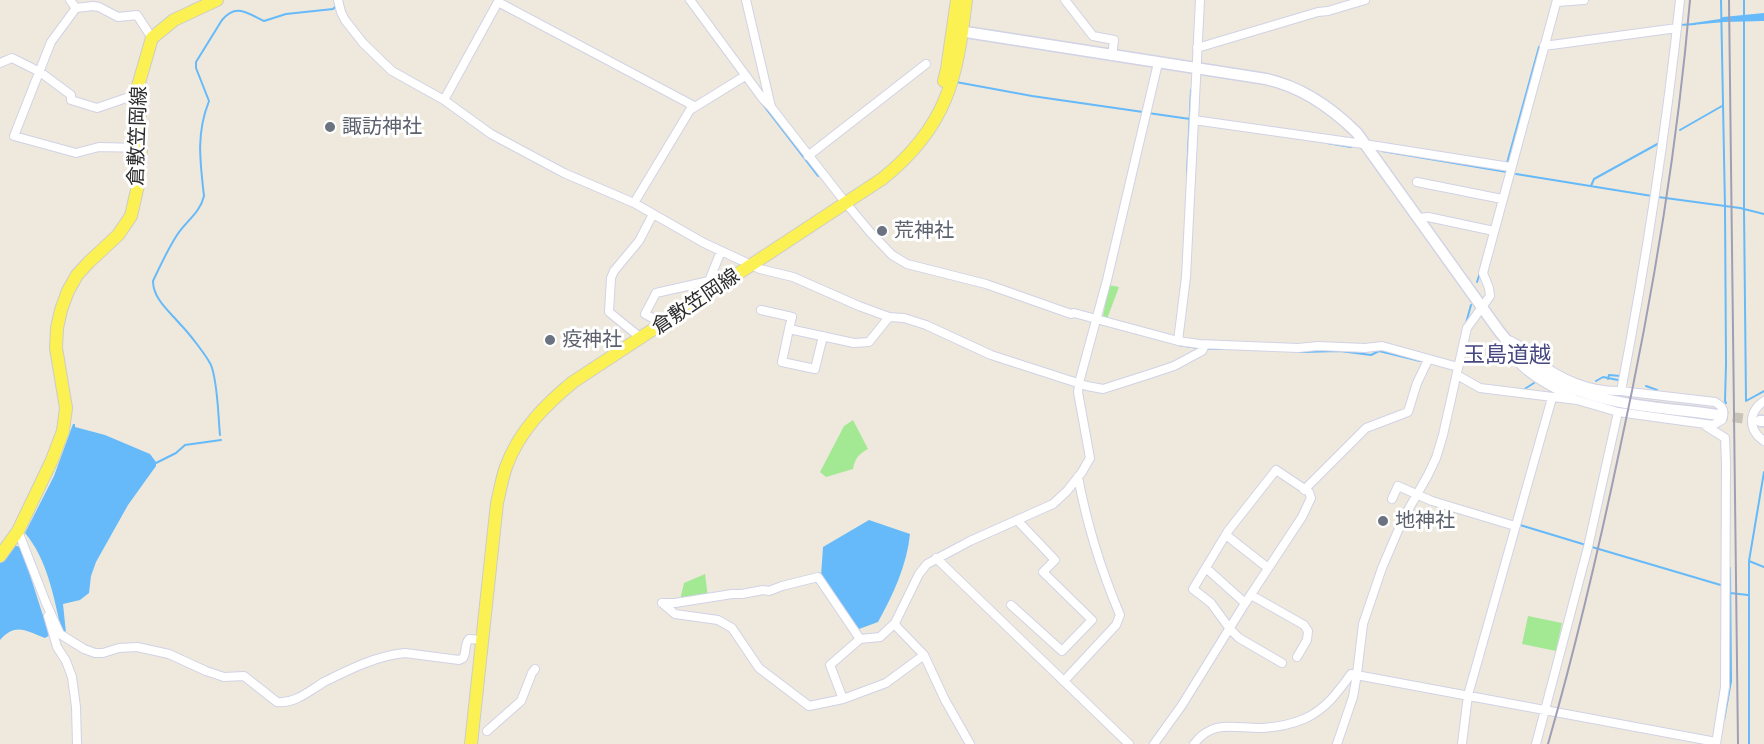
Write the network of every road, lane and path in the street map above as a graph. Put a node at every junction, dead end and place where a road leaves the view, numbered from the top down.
1 (70, 0) edge
2 (217, 0) edge
3 (690, 0) edge
4 (746, 0) edge
5 (957, 0) edge
6 (966, 0) edge
7 (1065, 0) edge
8 (1200, 0) edge
9 (1365, 0) edge
10 (1584, 0) edge
11 (1680, 0) edge
12 (499, 1) edge
13 (1557, 1) edge
14 (339, 3) edge
15 (76, 8) junction
16 (1676, 27) junction
17 (958, 31) junction
18 (152, 38) junction
19 (1544, 46) junction
20 (1197, 50) junction
21 (1112, 56) junction
22 (0, 63) edge
23 (1158, 63) junction
24 (926, 64) dead end
25 (1196, 68) junction
26 (40, 72) junction
27 (743, 77) junction
28 (138, 94) junction
29 (444, 100) junction
30 (694, 106) junction
31 (771, 107) junction
32 (1194, 120) junction
33 (1366, 144) junction
34 (141, 148) junction
35 (808, 156) junction
36 (1507, 167) junction
37 (1417, 182) dead end
38 (1500, 199) junction
39 (845, 202) junction
40 (634, 203) junction
41 (653, 214) junction
42 (1419, 218) junction
43 (1492, 230) junction
44 (721, 251) junction
45 (751, 265) junction
46 (1482, 308) junction
47 (761, 310) dead end
48 (889, 317) junction
49 (656, 320) dead end
50 (1097, 322) junction
51 (789, 329) junction
52 (823, 336) junction
53 (641, 338) junction
54 (1505, 339) junction
55 (1178, 341) junction
56 (1204, 347) junction
57 (1428, 360) junction
58 (1457, 371) junction
59 (1079, 384) junction
60 (1621, 391) junction
61 (1552, 398) junction
62 (1577, 399) junction
63 (1764, 401) edge
64 (1618, 412) junction
65 (1718, 415) tunnel mouth
66 (1704, 425) junction
67 (1764, 441) edge
68 (1078, 477) junction
69 (1304, 490) junction
70 (1417, 495) junction
71 (1392, 499) dead end
72 (1017, 520) junction
73 (1515, 526) junction
74 (18, 531) junction
75 (1226, 535) junction
76 (0, 556) edge
77 (936, 558) junction
78 (1206, 568) junction
79 (1268, 568) junction
80 (1248, 599) junction
81 (46, 603) junction
82 (1011, 604) dead end
83 (896, 623) junction
84 (1230, 629) junction
85 (860, 639) junction
86 (483, 640) junction
87 (924, 655) junction
88 (1298, 657) dead end
89 (1282, 663) dead end
90 (536, 669) dead end
91 (1357, 674) junction
92 (1064, 681) junction
93 (1468, 695) junction
94 (843, 699) junction
95 (1546, 710) junction
96 (487, 731) dead end
97 (1716, 743) edge
98 (77, 744) edge
99 (471, 744) edge
100 (970, 744) edge
101 (1129, 744) edge
102 (1154, 744) edge
103 (1194, 744) edge
104 (1337, 744) edge
105 (1462, 744) edge
106 (1536, 744) edge

1 - 15 street
2 - 18 main road
3 - 27 street
4 - 31 street
5 - 17 main road, 倉敷笠岡線
6 - 17 main road, 倉敷笠岡線
7 - 21 street
8 - 20 street
9 - 20 street
10 - 13 street
11 - 16 street
12 - 29 street
12 - 30 street
13 - 19 street
14 - 29 street
15 - 18 street
15 - 26 street
16 - 19 street
16 - 60 street
17 - 21 street
17 - 39 main road, 倉敷笠岡線
18 - 28 main road, 倉敷笠岡線
19 - 36 street
20 - 25 street
21 - 23 street
22 - 26 street
23 - 25 street
23 - 50 street
24 - 35 street
25 - 32 street
25 - 33 street
26 - 28 street
26 - 34 street
27 - 30 street
27 - 31 street
28 - 34 main road, 倉敷笠岡線
29 - 40 street
30 - 40 street
31 - 35 street
32 - 33 street
32 - 55 street
33 - 36 street
33 - 42 street
34 - 74 main road, 倉敷笠岡線
35 - 39 street
36 - 38 street
37 - 38 street
38 - 43 street
39 - 45 main road, 倉敷笠岡線
39 - 50 street
40 - 41 street
41 - 44 street
41 - 53 street
42 - 43 street
42 - 46 street
43 - 46 street
44 - 45 street
44 - 49 street
45 - 48 street
45 - 53 main road, 倉敷笠岡線
46 - 54 street
46 - 58 street
47 - 51 street
48 - 52 street
48 - 59 street
50 - 55 street
50 - 59 street
51 - 52 street
51 - 52 street
53 - 86 main road, 倉敷笠岡線
54 - 60 street
54 - 62 street
54 - 65 street
55 - 56 street
56 - 57 street
56 - 59 street
57 - 58 street
57 - 69 street
58 - 61 street
58 - 70 street
59 - 68 street
60 - 66 street
61 - 62 street
61 - 73 street
62 - 64 street
63 - 67 street
64 - 66 street
64 - 95 street
66 - 97 street
68 - 72 street
68 - 92 street
69 - 75 street
69 - 79 street
70 - 71 street
70 - 73 street
70 - 91 street
72 - 77 street
72 - 82 street
73 - 93 street
74 - 76 main road, 倉敷笠岡線
74 - 81 street
75 - 78 street
75 - 79 street
77 - 83 street
77 - 92 street
78 - 80 street
78 - 84 street
79 - 80 street
80 - 84 street
80 - 88 street
81 - 86 street
81 - 98 street
83 - 85 street
83 - 87 street
84 - 89 street
84 - 102 street
85 - 94 street
85 - 94 street
86 - 99 main road, 倉敷笠岡線
87 - 94 street
87 - 100 street
90 - 96 street
91 - 93 street
91 - 103 street
91 - 104 street
92 - 101 street
93 - 95 street
93 - 105 street
95 - 97 street
95 - 106 street

